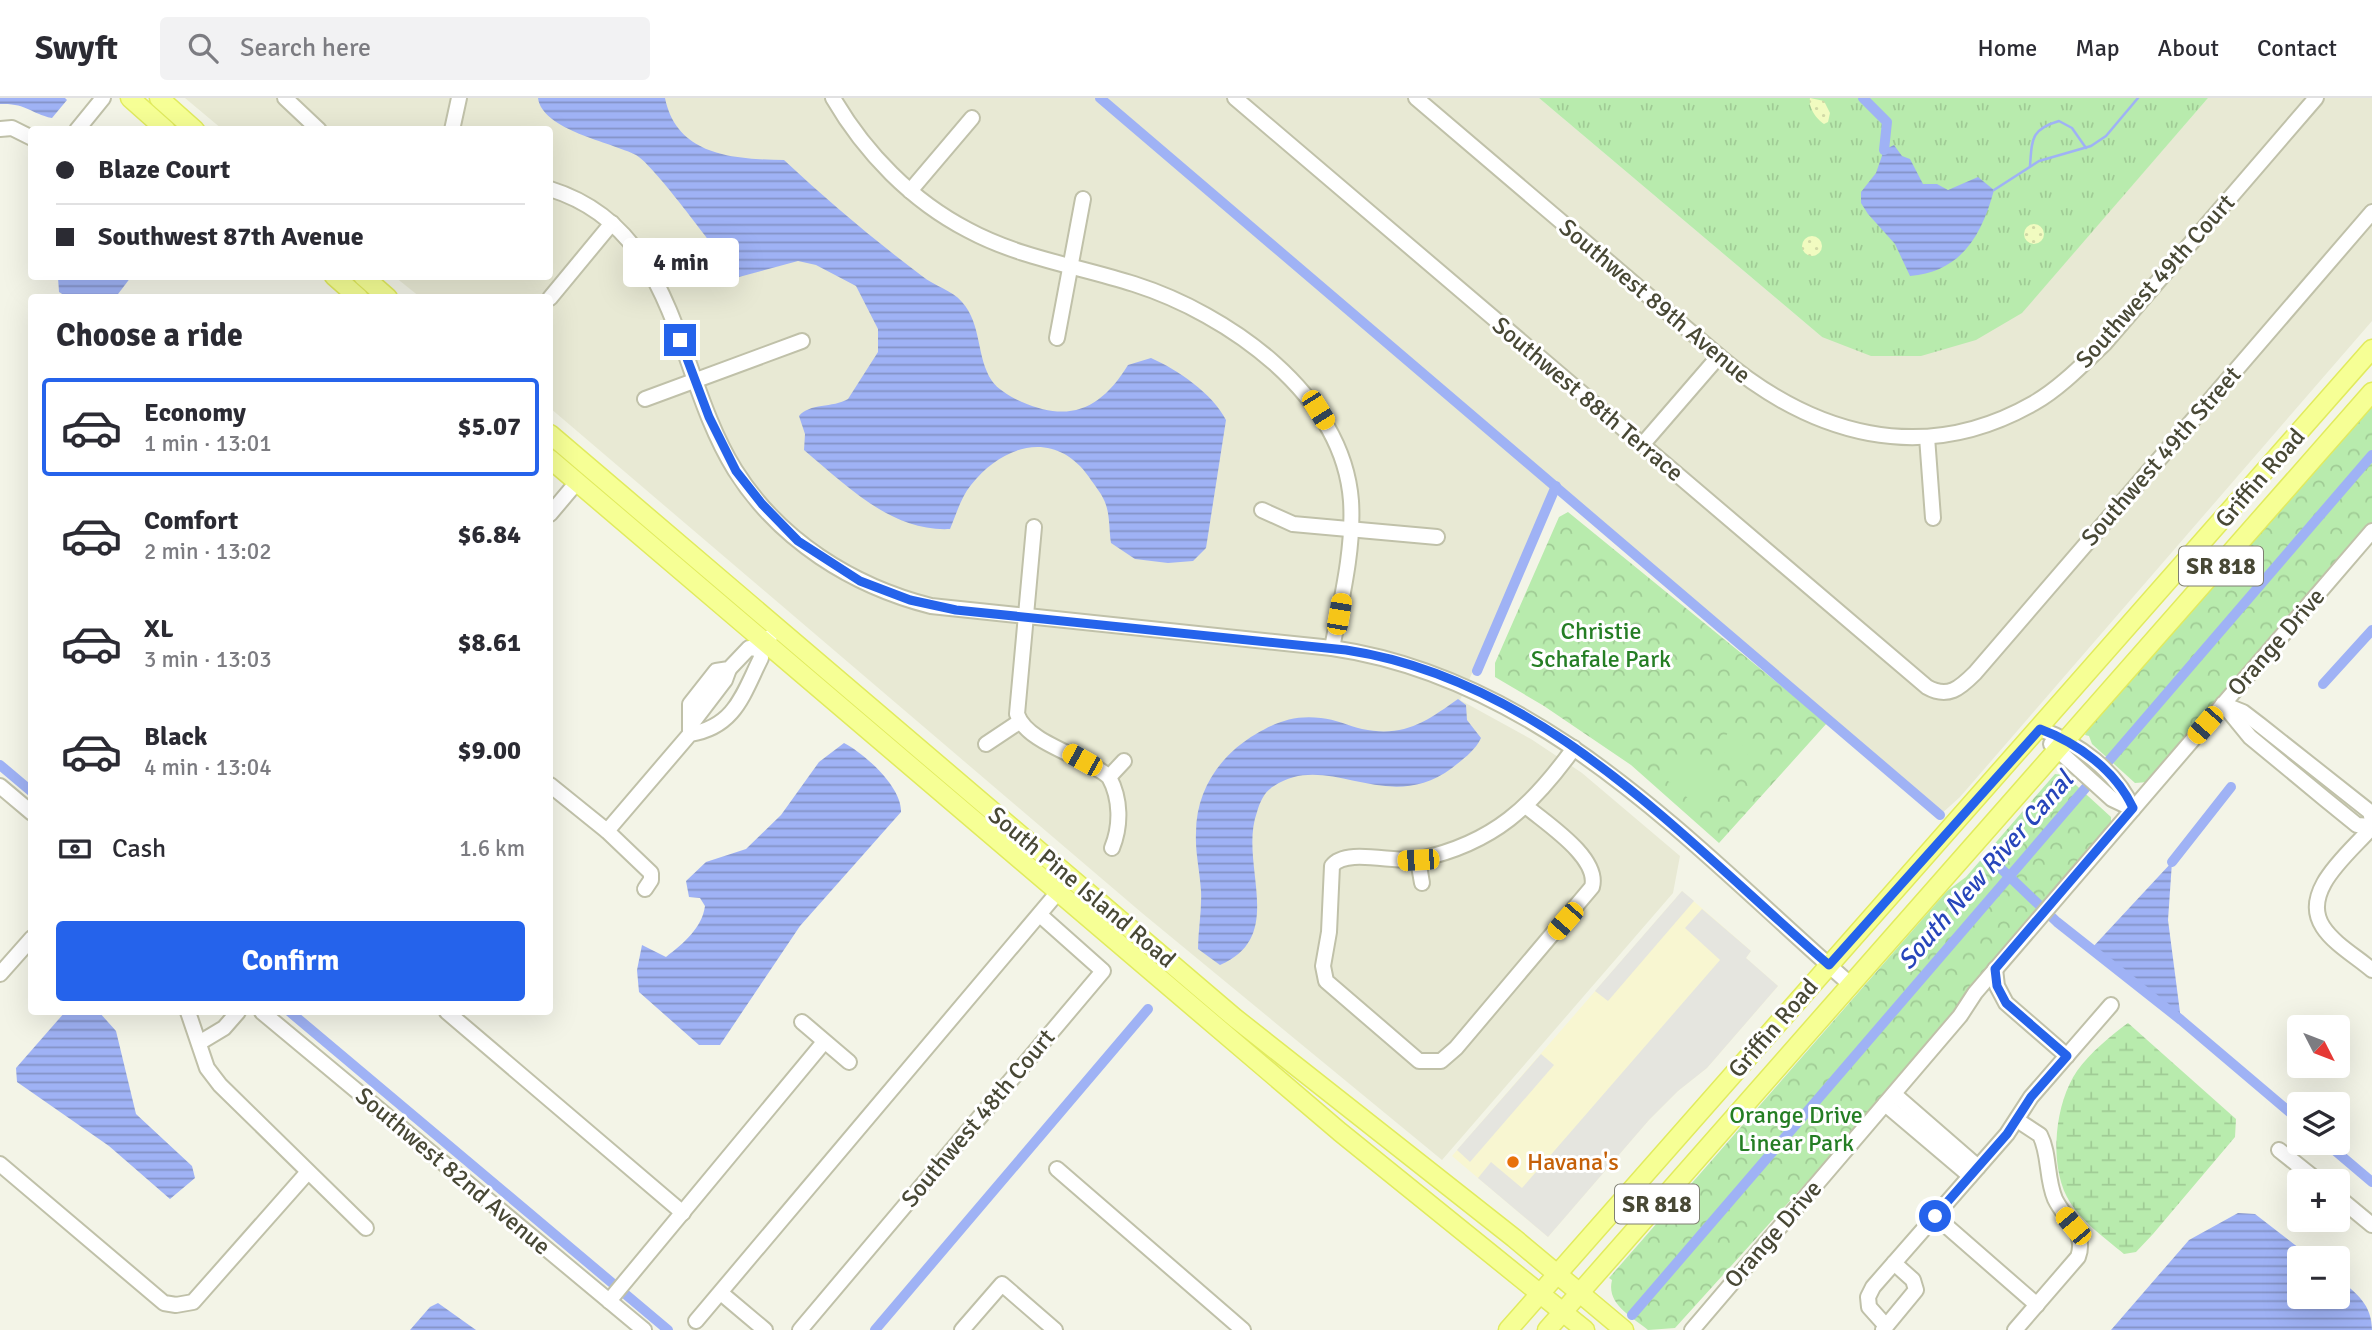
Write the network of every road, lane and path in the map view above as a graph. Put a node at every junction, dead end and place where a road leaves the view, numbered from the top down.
1 (103, 98) edge
2 (130, 98) edge
3 (159, 98) edge
4 (285, 98) edge
5 (459, 98) edge
6 (833, 98) edge
7 (1235, 98) edge
8 (1416, 98) edge
9 (2316, 98) edge
10 (972, 118) dead end
11 (80, 126) edge
12 (162, 126) edge
13 (190, 126) edge
14 (315, 126) edge
15 (453, 126) edge
16 (0, 130) edge
17 (28, 136) edge
18 (553, 190) edge
19 (910, 191) junction
20 (1083, 199) dead end
21 (2372, 212) edge
22 (612, 223) junction
23 (1070, 267) junction
24 (339, 280) edge
25 (368, 280) edge
26 (354, 294) edge
27 (383, 294) edge
28 (553, 294) edge
29 (1057, 338) dead end
30 (802, 341) dead end
31 (2372, 349) edge
32 (1718, 356) junction
33 (695, 381) junction
34 (2372, 392) edge
35 (645, 399) dead end
36 (553, 437) edge
37 (1927, 437) junction
38 (1642, 444) junction
39 (553, 462) edge
40 (577, 482) junction
41 (553, 510) edge
42 (1262, 510) dead end
43 (1933, 519) dead end
44 (1034, 527) dead end
45 (1351, 530) junction
46 (2372, 531) edge
47 (1437, 537) dead end
48 (1026, 617) junction
49 (778, 628) junction
50 (763, 646) junction
51 (1332, 648) junction
52 (1945, 693) joint
53 (704, 696) junction
54 (2223, 704) junction
55 (719, 721) junction
56 (1020, 722) junction
57 (2040, 729) junction
58 (690, 730) junction
59 (986, 744) dead end
60 (1574, 748) junction
61 (2069, 751) junction
62 (1124, 761) dead end
63 (2317, 770) junction
64 (1109, 777) junction
65 (2305, 782) junction
66 (0, 786) edge
67 (553, 787) edge
68 (975, 796) junction
69 (1527, 807) junction
70 (2133, 808) junction
71 (28, 810) edge
72 (962, 811) junction
73 (2372, 820) edge
74 (2372, 827) edge
75 (607, 831) junction
76 (1112, 848) dead end
77 (1418, 860) junction
78 (1422, 883) dead end
79 (645, 889) dead end
80 (1058, 892) junction
81 (1040, 915) junction
82 (28, 942) edge
83 (1829, 965) junction
84 (1995, 969) junction
85 (2372, 970) edge
86 (0, 974) edge
87 (1850, 984) junction
88 (2111, 1005) dead end
89 (189, 1015) edge
90 (236, 1015) edge
91 (266, 1015) edge
92 (451, 1015) edge
93 (802, 1023) dead end
94 (199, 1042) junction
95 (824, 1042) junction
96 (2067, 1056) junction
97 (849, 1062) dead end
98 (1889, 1099) junction
99 (2017, 1120) junction
100 (2279, 1150) dead end
101 (0, 1164) edge
102 (1057, 1169) dead end
103 (2303, 1169) edge
104 (1974, 1172) junction
105 (307, 1173) junction
106 (2350, 1207) edge
107 (682, 1213) junction
108 (1935, 1216) junction
109 (2372, 1224) edge
110 (366, 1228) dead end
111 (1894, 1263) junction
112 (1557, 1274) junction
113 (721, 1293) junction
114 (1541, 1293) junction
115 (1580, 1293) junction
116 (612, 1297) junction
117 (2037, 1305) junction
118 (1563, 1312) junction
119 (696, 1321) dead end
120 (1582, 1328) edge
121 (1884, 1328) edge
122 (644, 1330) edge
123 (765, 1330) edge
124 (800, 1330) edge
125 (962, 1330) edge
126 (1055, 1330) edge
127 (1243, 1330) edge
128 (1508, 1330) edge
129 (1547, 1330) edge
130 (1623, 1330) edge
131 (1692, 1330) edge
132 (2015, 1330) edge

1 - 11 street
2 - 12 main road
3 - 13 main road
4 - 14 street
5 - 15 street
6 - 19 street
7 - 38 street, Southwest 88th Terrace
8 - 32 street, Southwest 89th Avenue
9 - 37 street, Southwest 49th Court
10 - 19 street
16 - 17 street
18 - 22 street
19 - 23 street
20 - 23 street
21 - 52 street, Southwest 49th Street
22 - 28 street
22 - 33 street
23 - 29 street
23 - 45 street
24 - 26 main road
25 - 27 main road
30 - 33 street
31 - 57 main road, Griffin Road / SR 818
32 - 37 street, Southwest 89th Avenue
32 - 38 street
33 - 35 street
33 - 48 street
34 - 61 main road, Griffin Road / SR 818
36 - 49 main road, South Pine Island Road
37 - 43 street
38 - 52 street, Southwest 88th Terrace
39 - 40 main road, South Pine Island Road
40 - 41 street
40 - 50 main road, South Pine Island Road
42 - 45 street
44 - 48 street
45 - 47 street
45 - 51 street
46 - 54 street, Orange Drive
48 - 51 street
48 - 56 street
49 - 50 street
49 - 68 main road, South Pine Island Road
50 - 53 street
50 - 55 street
50 - 72 main road, South Pine Island Road
51 - 60 street
53 - 55 street
53 - 58 street
54 - 63 street
54 - 65 street
54 - 70 street, Orange Drive
55 - 58 street
56 - 59 street
56 - 64 street
57 - 61 street
57 - 83 main road, Griffin Road / SR 818
58 - 75 street
60 - 69 street
60 - 83 street
61 - 70 street
61 - 70 street
61 - 87 main road, Griffin Road / SR 818
62 - 64 street
63 - 65 street
63 - 73 street
64 - 76 street
65 - 74 street
66 - 71 street
67 - 75 street
68 - 72 main road
68 - 112 main road, South Pine Island Road
69 - 77 street
69 - 77 street
70 - 84 street, Orange Drive
72 - 80 main road, South Pine Island Road
74 - 85 street
75 - 79 street
77 - 78 street
80 - 81 street
80 - 114 main road, South Pine Island Road
81 - 113 street
81 - 124 street, Southwest 48th Court
82 - 86 street
83 - 87 street
83 - 112 main road, Griffin Road / SR 818
84 - 96 street
84 - 98 street, Orange Drive
87 - 115 main road, Griffin Road / SR 818
88 - 96 street
89 - 94 street
90 - 94 street
91 - 116 street, Southwest 82nd Avenue
92 - 107 street
93 - 95 street
94 - 105 street
95 - 97 street
95 - 107 street
96 - 99 street
98 - 104 street
98 - 131 street, Orange Drive
99 - 104 street
99 - 117 street
100 - 103 street
101 - 105 street
102 - 127 street
104 - 108 street
105 - 110 street
106 - 109 street
107 - 116 street
108 - 111 street
108 - 117 street
111 - 121 street
111 - 121 street
112 - 114 main road, Griffin Road / SR 818
112 - 115 main road, South Pine Island Road
113 - 119 street
113 - 123 street
114 - 118 main road, South Pine Island Road
114 - 128 main road, Griffin Road / SR 818
115 - 118 main road, Griffin Road / SR 818
115 - 130 main road, South Pine Island Road
116 - 122 street, Southwest 82nd Avenue
117 - 132 street
118 - 120 main road, South Pine Island Road
118 - 129 main road, Griffin Road / SR 818
125 - 126 street

